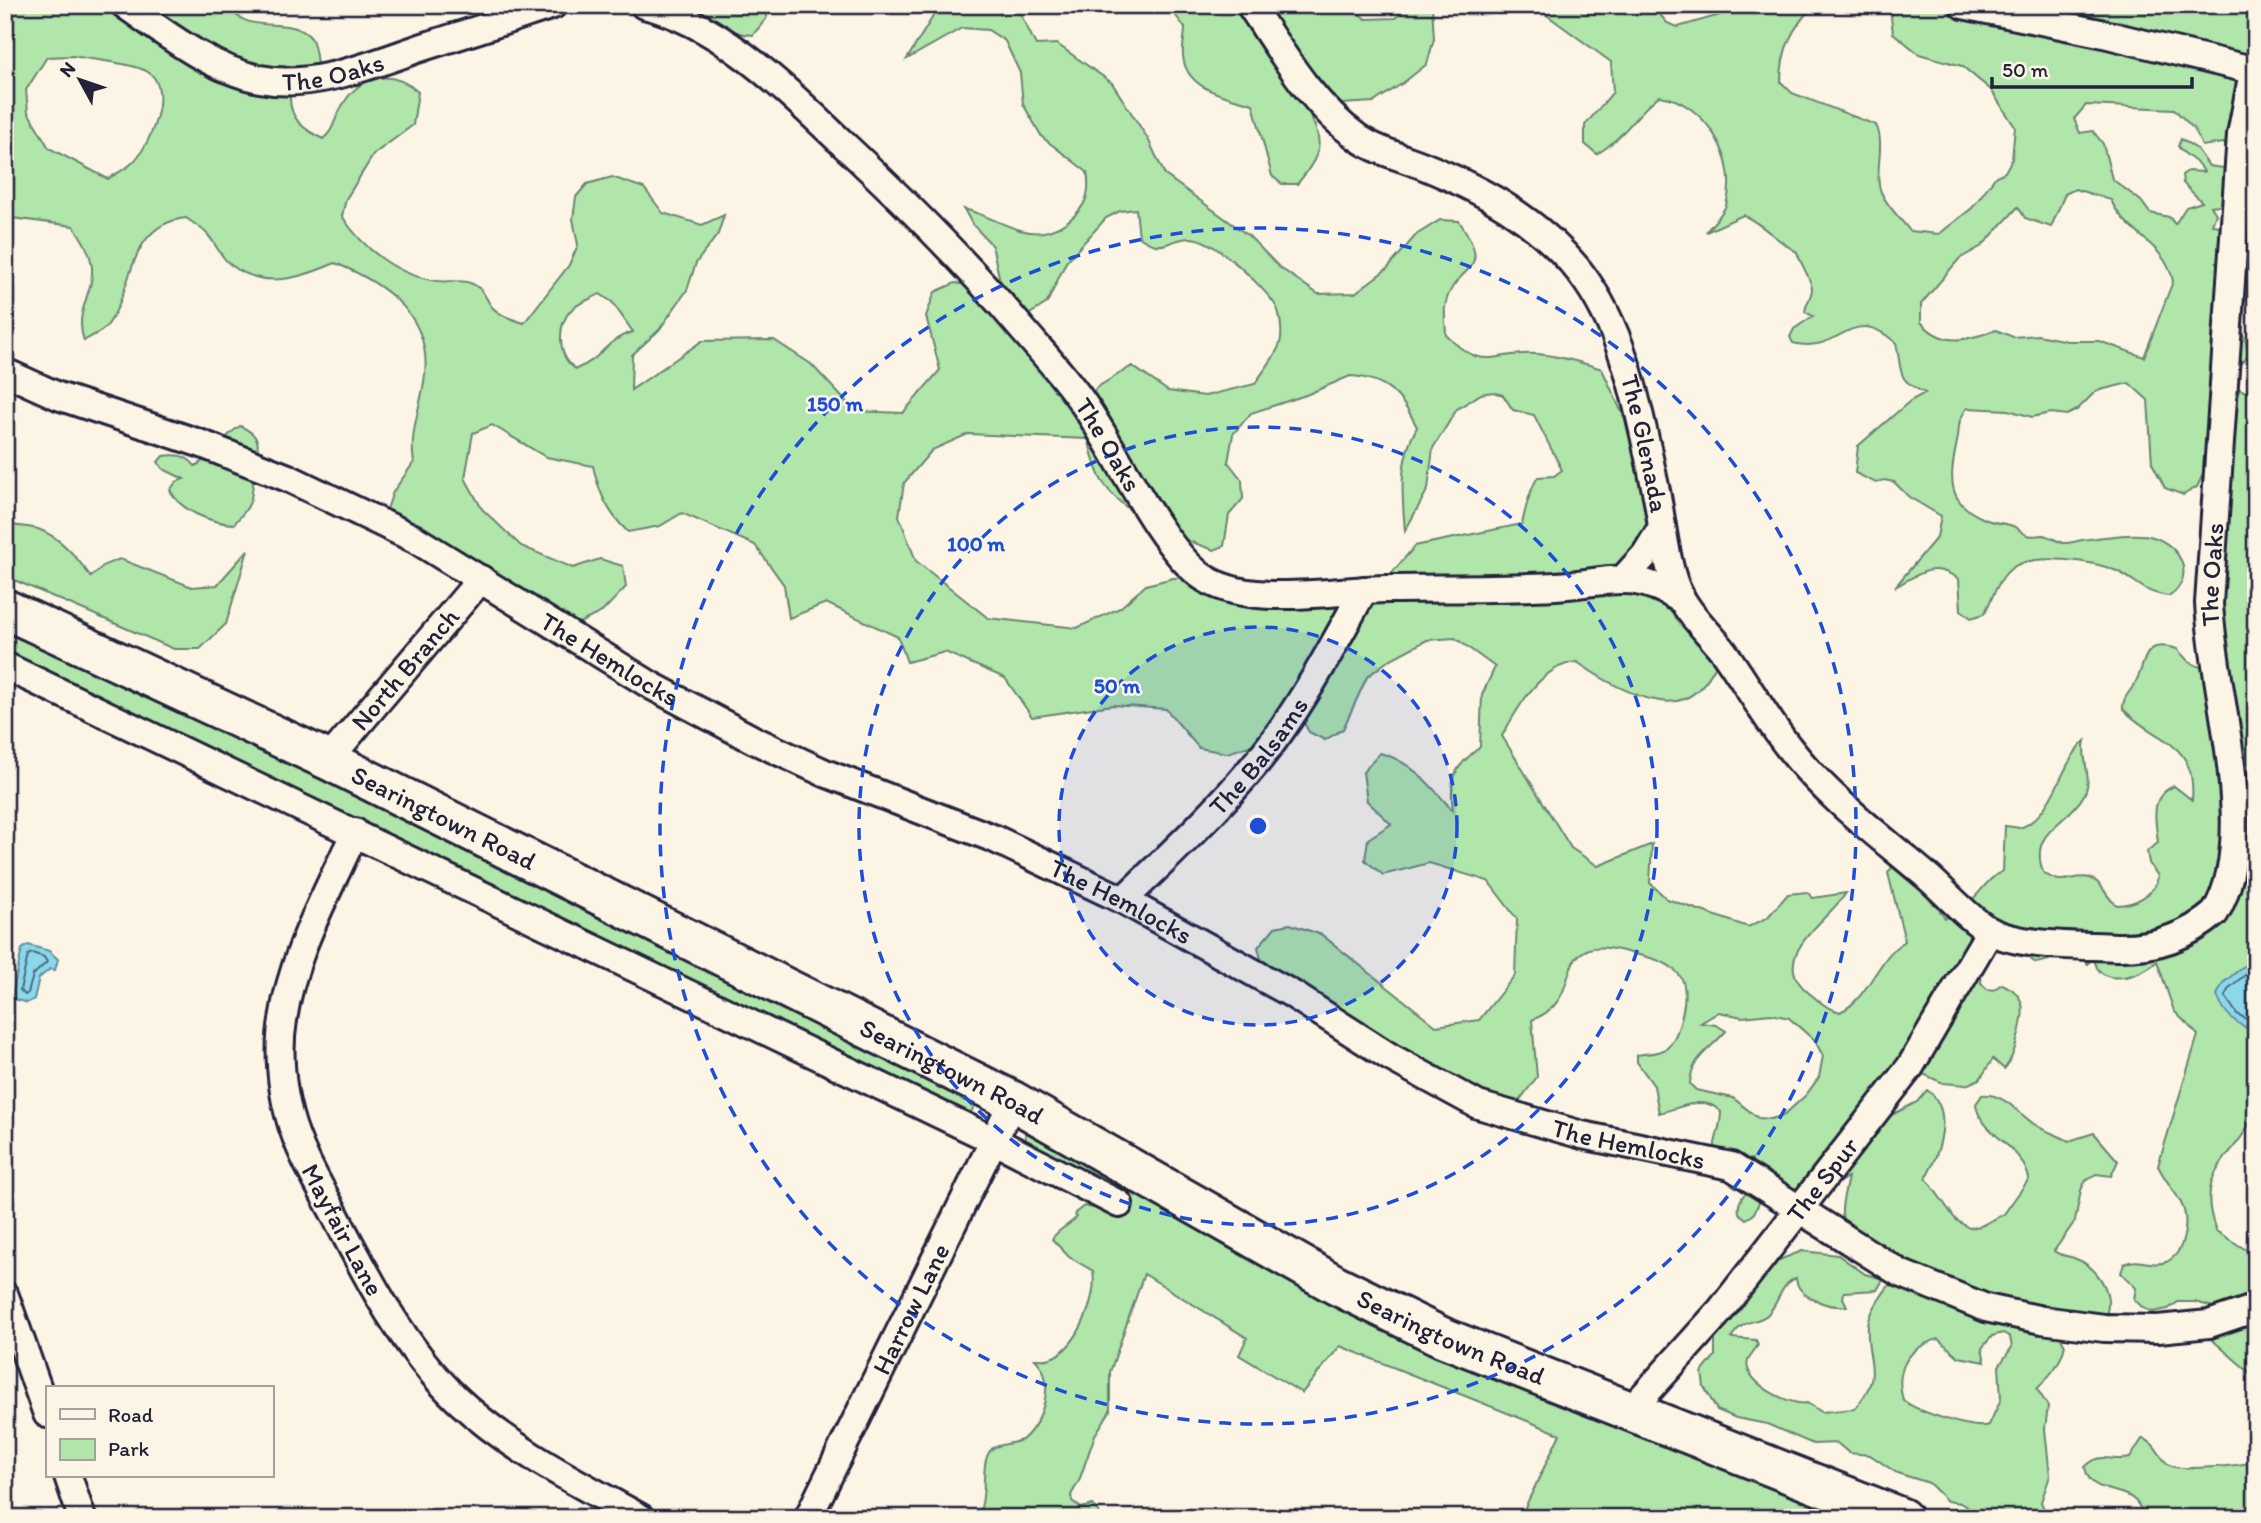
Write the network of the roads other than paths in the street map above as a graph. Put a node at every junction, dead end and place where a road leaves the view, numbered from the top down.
1 (125, 5) edge
2 (553, 5) edge
3 (644, 5) edge
4 (1250, 5) edge
5 (1964, 5) edge
6 (2254, 71) edge
7 (5, 372) edge
8 (1661, 529) junction
9 (1624, 578) junction
10 (481, 579) junction
11 (1364, 590) junction
12 (1680, 599) junction
13 (5, 609) edge
14 (5, 666) edge
15 (328, 760) junction
16 (355, 832) junction
17 (1122, 901) junction
18 (1990, 931) junction
19 (1013, 1101) junction
20 (993, 1140) junction
21 (1119, 1204) dead end
22 (1799, 1211) junction
23 (5, 1296) edge
24 (2256, 1308) edge
25 (46, 1411) edge
26 (1630, 1411) junction
27 (69, 1478) edge
28 (82, 1518) edge
29 (641, 1518) edge
30 (808, 1518) edge
31 (1902, 1518) edge

1 - 2 street, The Oaks
3 - 11 street, The Oaks
4 - 8 street, The Glenada
5 - 6 street
6 - 18 street, The Oaks
7 - 10 street, The Hemlocks
8 - 9 street
8 - 12 street, The Glenada
9 - 11 street, The Oaks
9 - 12 street, The Oaks
10 - 15 street, North Branch
10 - 17 street, The Hemlocks
11 - 17 street, The Balsams
12 - 18 street, The Glenada
13 - 15 main road, Searingtown Road
14 - 16 street, Searingtown Road
15 - 19 main road, Searingtown Road
16 - 20 street, Searingtown Road
16 - 29 street, Mayfair Lane
17 - 22 street, The Hemlocks
18 - 22 street, The Spur
19 - 20 street, Harrow Lane
19 - 26 main road, Searingtown Road
20 - 21 street, Searingtown Road
20 - 30 street, Harrow Lane
22 - 24 street, The Hemlocks
22 - 26 street, The Spur
23 - 25 street
26 - 31 main road, Searingtown Road
27 - 28 street

